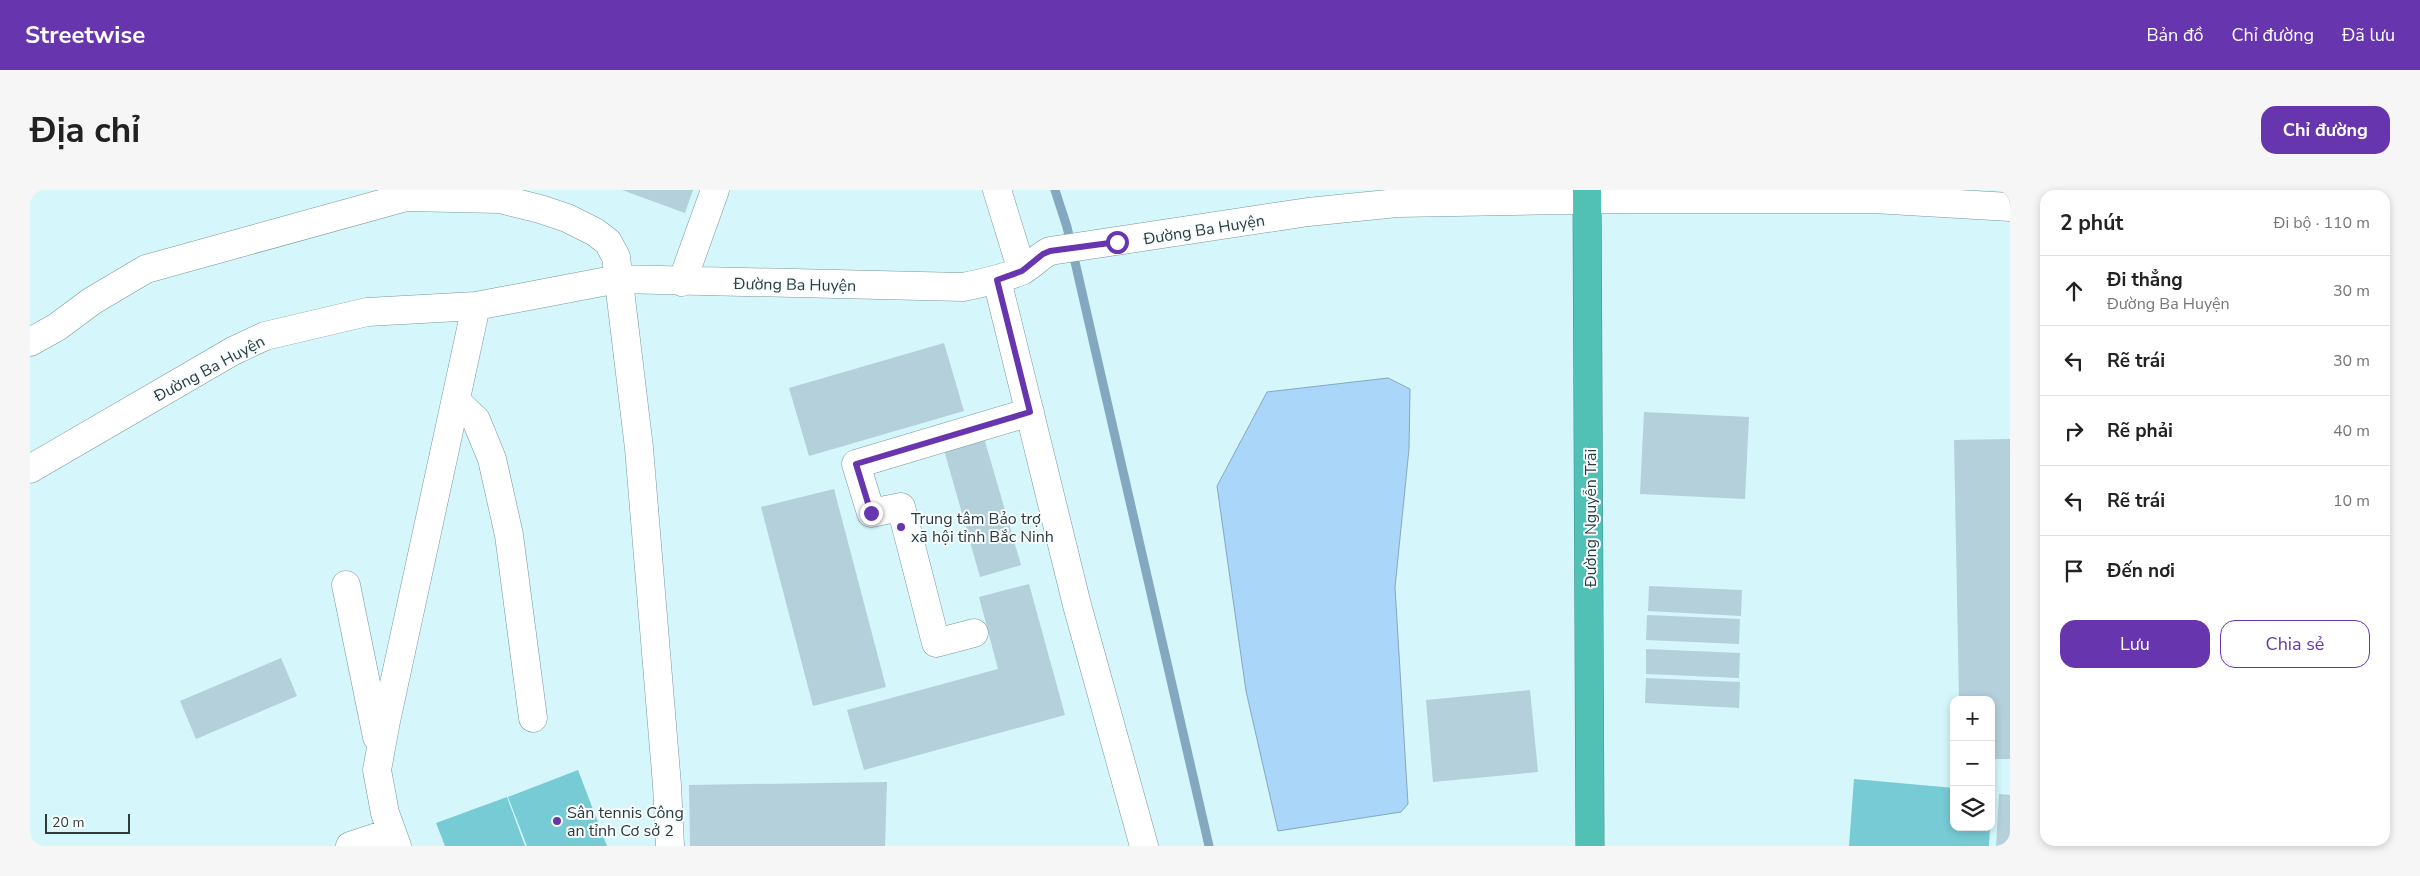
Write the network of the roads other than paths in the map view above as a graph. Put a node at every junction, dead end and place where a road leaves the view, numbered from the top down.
1 (715, 190) edge
2 (997, 190) edge
3 (1587, 195) edge
4 (1873, 195) edge
5 (2010, 207) edge
6 (1033, 262) junction
7 (618, 279) junction
8 (997, 280) junction
9 (682, 282) junction
10 (476, 306) junction
11 (30, 342) edge
12 (456, 401) junction
13 (1030, 412) junction
14 (30, 469) edge
15 (346, 585) dead end
16 (974, 633) dead end
17 (533, 718) dead end
18 (380, 751) junction
19 (395, 839) edge
20 (350, 846) edge
21 (670, 846) edge
22 (1144, 846) edge
23 (1590, 846) edge

1 - 9 street
2 - 6 street
3 - 4 street, Đường Ba Huyện
3 - 6 street, Đường Ba Huyện
3 - 23 highway, Đường Nguyễn Trãi
4 - 5 street, Đường Ba Huyện
6 - 8 street, Đường Ba Huyện
7 - 9 street, Đường Ba Huyện
7 - 10 street, Đường Ba Huyện
7 - 11 street
7 - 21 street
8 - 9 street, Đường Ba Huyện
8 - 13 street
10 - 12 street
10 - 14 street, Đường Ba Huyện
12 - 17 street
12 - 18 street
13 - 16 street
13 - 22 street
15 - 18 street
18 - 19 street
19 - 20 street

